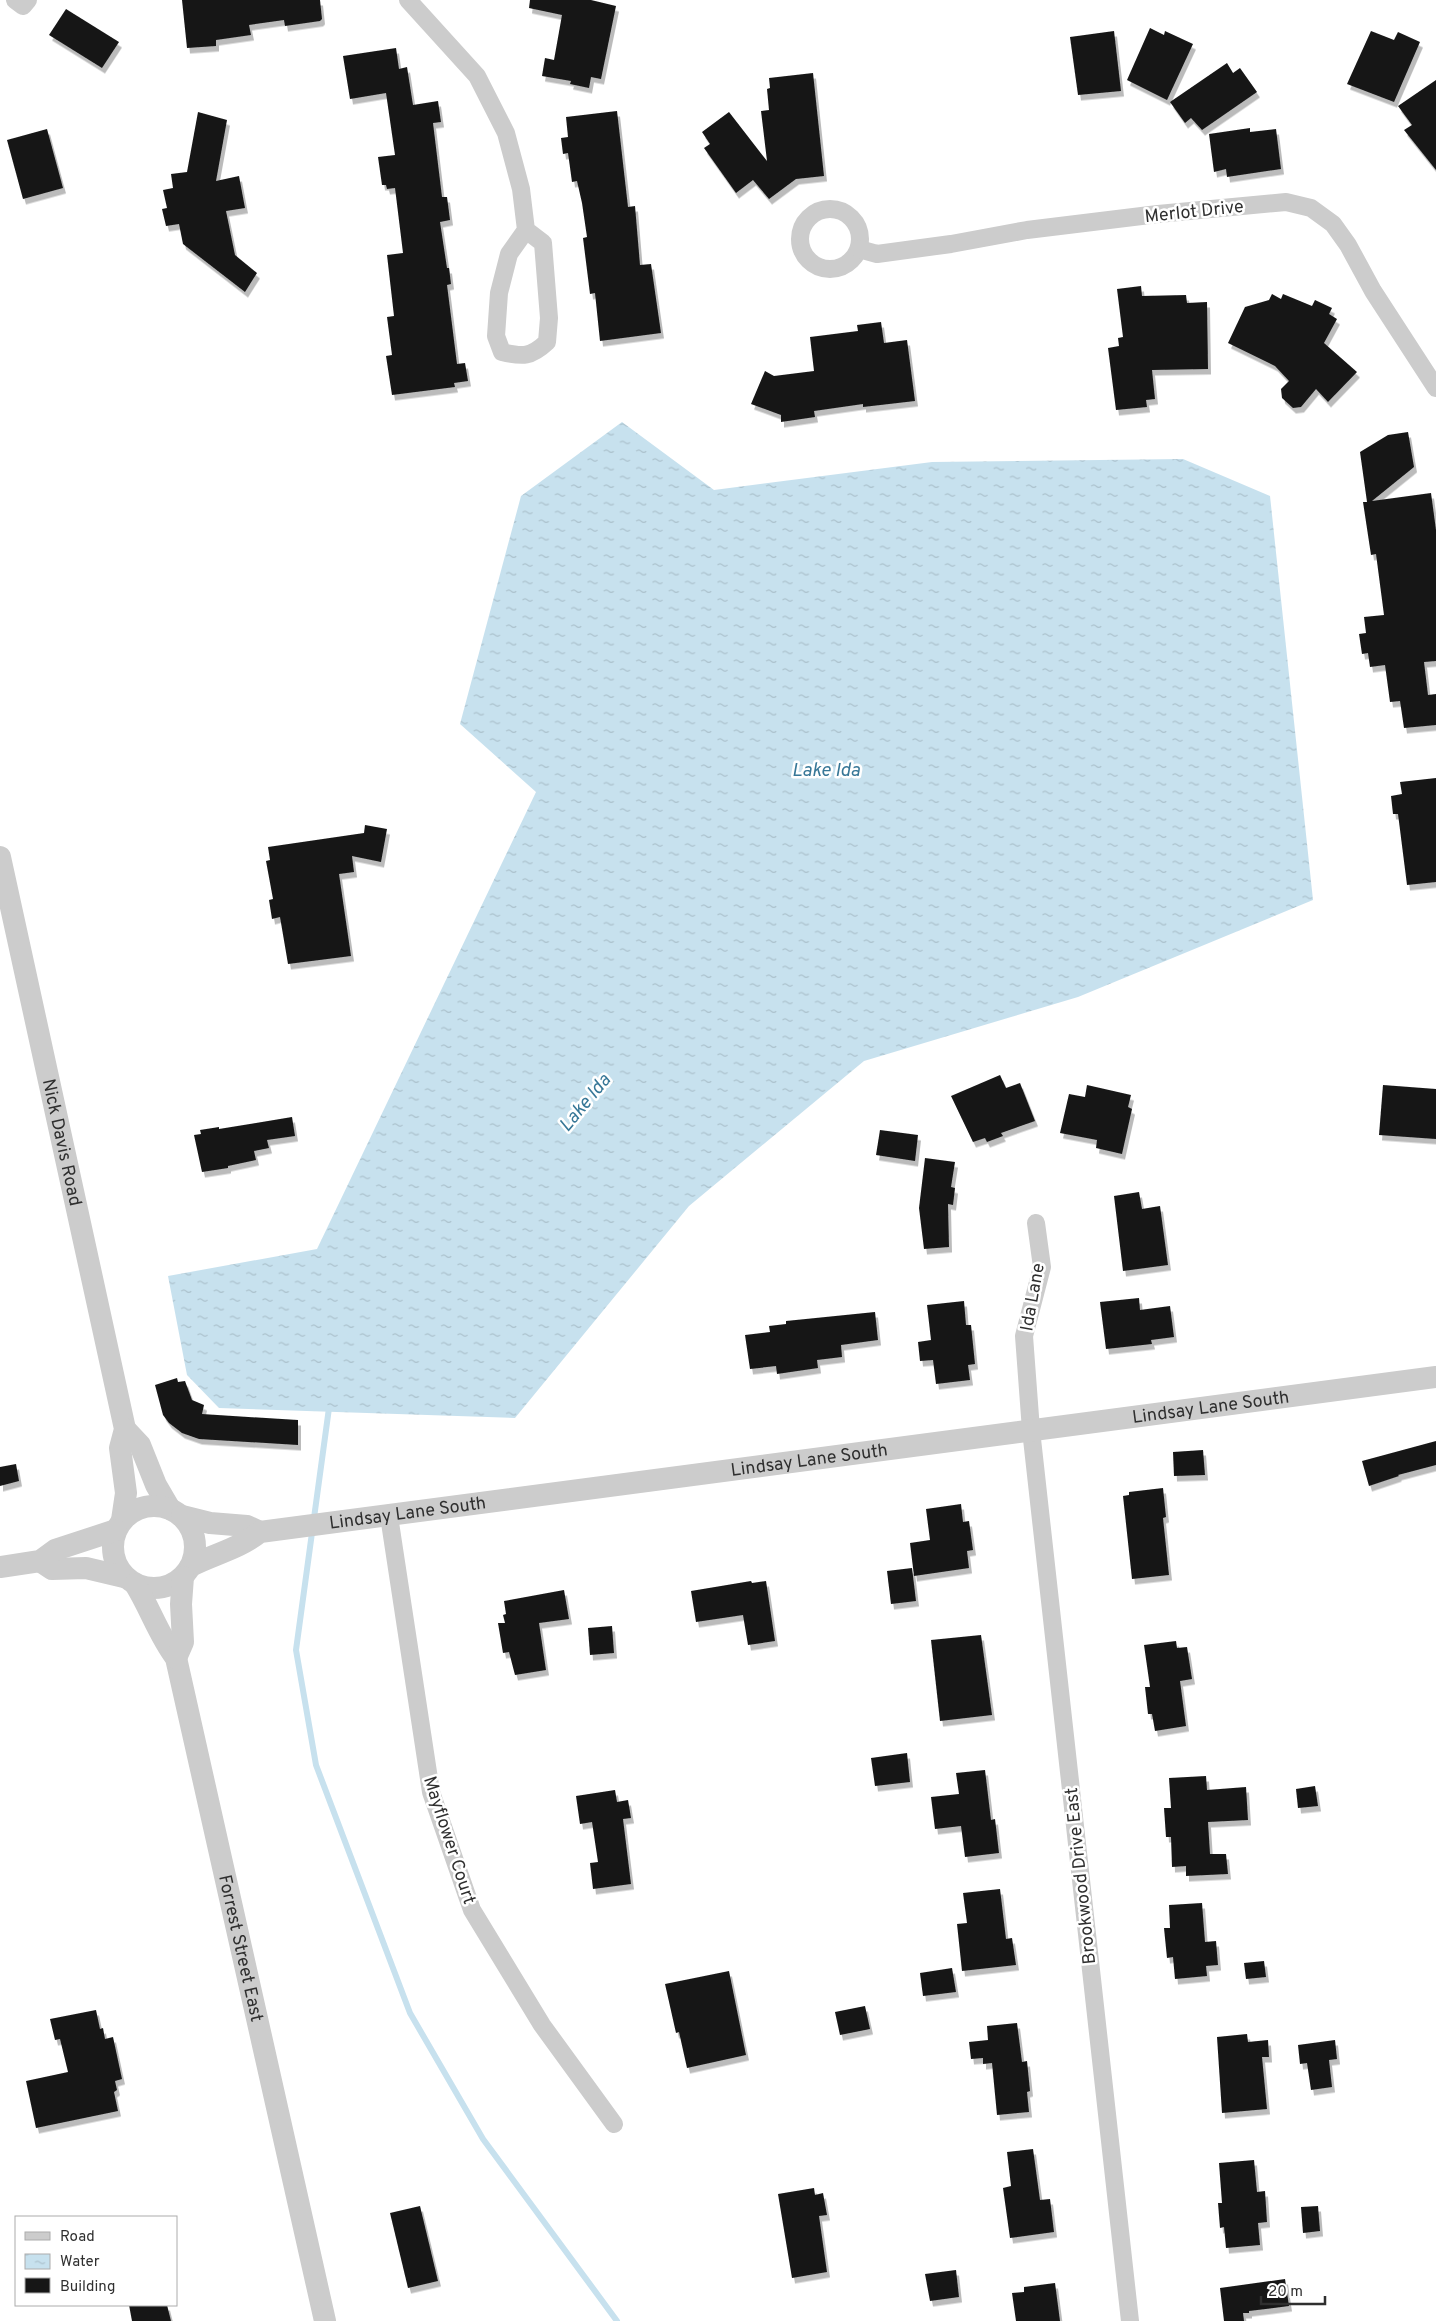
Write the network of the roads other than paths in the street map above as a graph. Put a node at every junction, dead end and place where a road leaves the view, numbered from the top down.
1 (15, 0) edge
2 (28, 0) edge
3 (408, 0) edge
4 (526, 230) junction
5 (859, 250) dead end
6 (1436, 388) edge
7 (0, 857) edge
8 (1036, 1223) dead end
9 (1436, 1377) edge
10 (125, 1429) junction
11 (1032, 1430) junction
12 (176, 1512) junction
13 (389, 1516) junction
14 (119, 1525) junction
15 (260, 1532) junction
16 (40, 1561) junction
17 (0, 1567) edge
18 (187, 1571) junction
19 (129, 1580) junction
20 (176, 1658) junction
21 (614, 2124) dead end
22 (325, 2321) edge
23 (1130, 2321) edge

1 - 2 street
3 - 4 street
4 - 4 street
5 - 6 street, Merlot Drive
7 - 10 street, Nick Davis Road
8 - 11 street, Ida Lane
9 - 11 street, Lindsay Lane South
10 - 12 street, Nick Davis Road
10 - 14 street, Nick Davis Road
11 - 13 street, Lindsay Lane South
11 - 23 street, Brookwood Drive East
12 - 14 street
12 - 15 street
12 - 18 street
13 - 15 street, Lindsay Lane South
13 - 21 street, Mayflower Court
14 - 16 street
14 - 19 street
15 - 18 street, Lindsay Lane South
16 - 17 street
16 - 19 street
18 - 19 street
18 - 20 street
19 - 20 street, Forrest Street East
20 - 22 street, Forrest Street East

